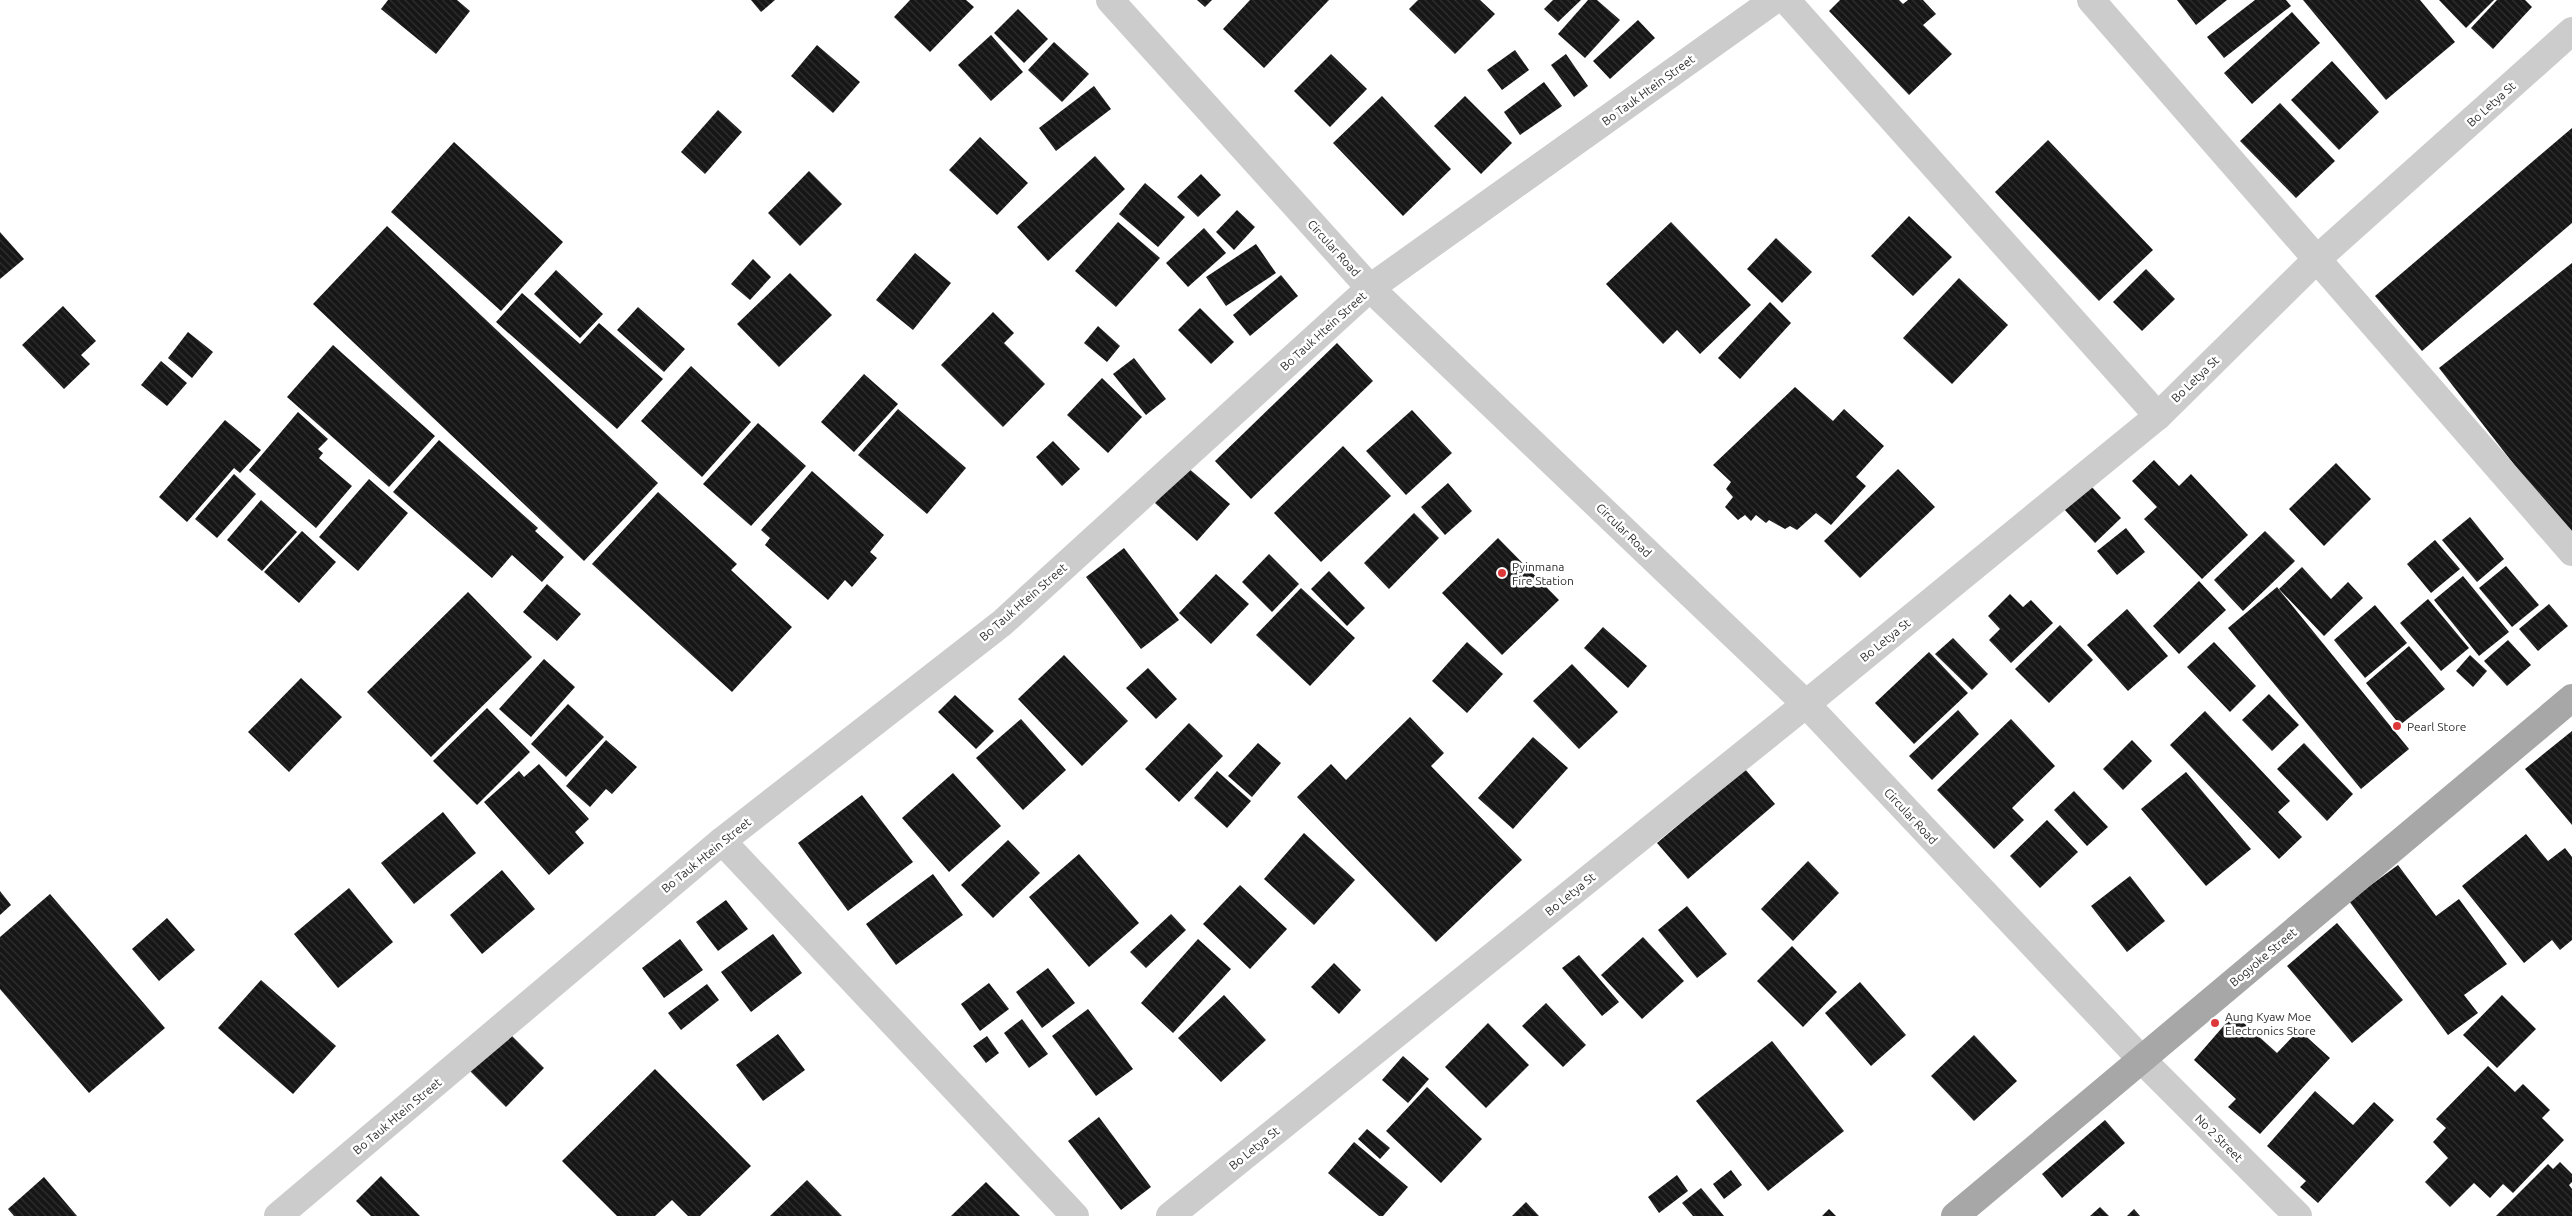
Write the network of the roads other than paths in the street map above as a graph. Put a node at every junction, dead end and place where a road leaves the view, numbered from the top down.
1 (1110, 0) edge
2 (1774, 0) edge
3 (1786, 0) edge
4 (2091, 0) edge
5 (2572, 32) edge
6 (2317, 260) junction
7 (1370, 288) junction
8 (2158, 416) junction
9 (2572, 552) edge
10 (2572, 698) edge
11 (1806, 704) junction
12 (722, 841) junction
13 (2140, 1059) junction
14 (278, 1216) edge
15 (1075, 1216) edge
16 (1170, 1216) edge
17 (1955, 1216) edge
18 (2298, 1216) edge

1 - 7 street, Circular Road
2 - 7 street, Bo Tauk Htein Street
3 - 8 street
4 - 6 street
5 - 6 street, Bo Letya St
6 - 8 street, Bo Letya St
6 - 9 street
7 - 11 street, Circular Road
7 - 12 street, Bo Tauk Htein Street
8 - 11 street, Bo Letya St
10 - 13 main road, Bogyoke Street
11 - 13 street, Circular Road
11 - 16 street, Bo Letya St
12 - 14 street, Bo Tauk Htein Street
12 - 15 street
13 - 17 main road, Bogyoke Street
13 - 18 street, No 2 Street

